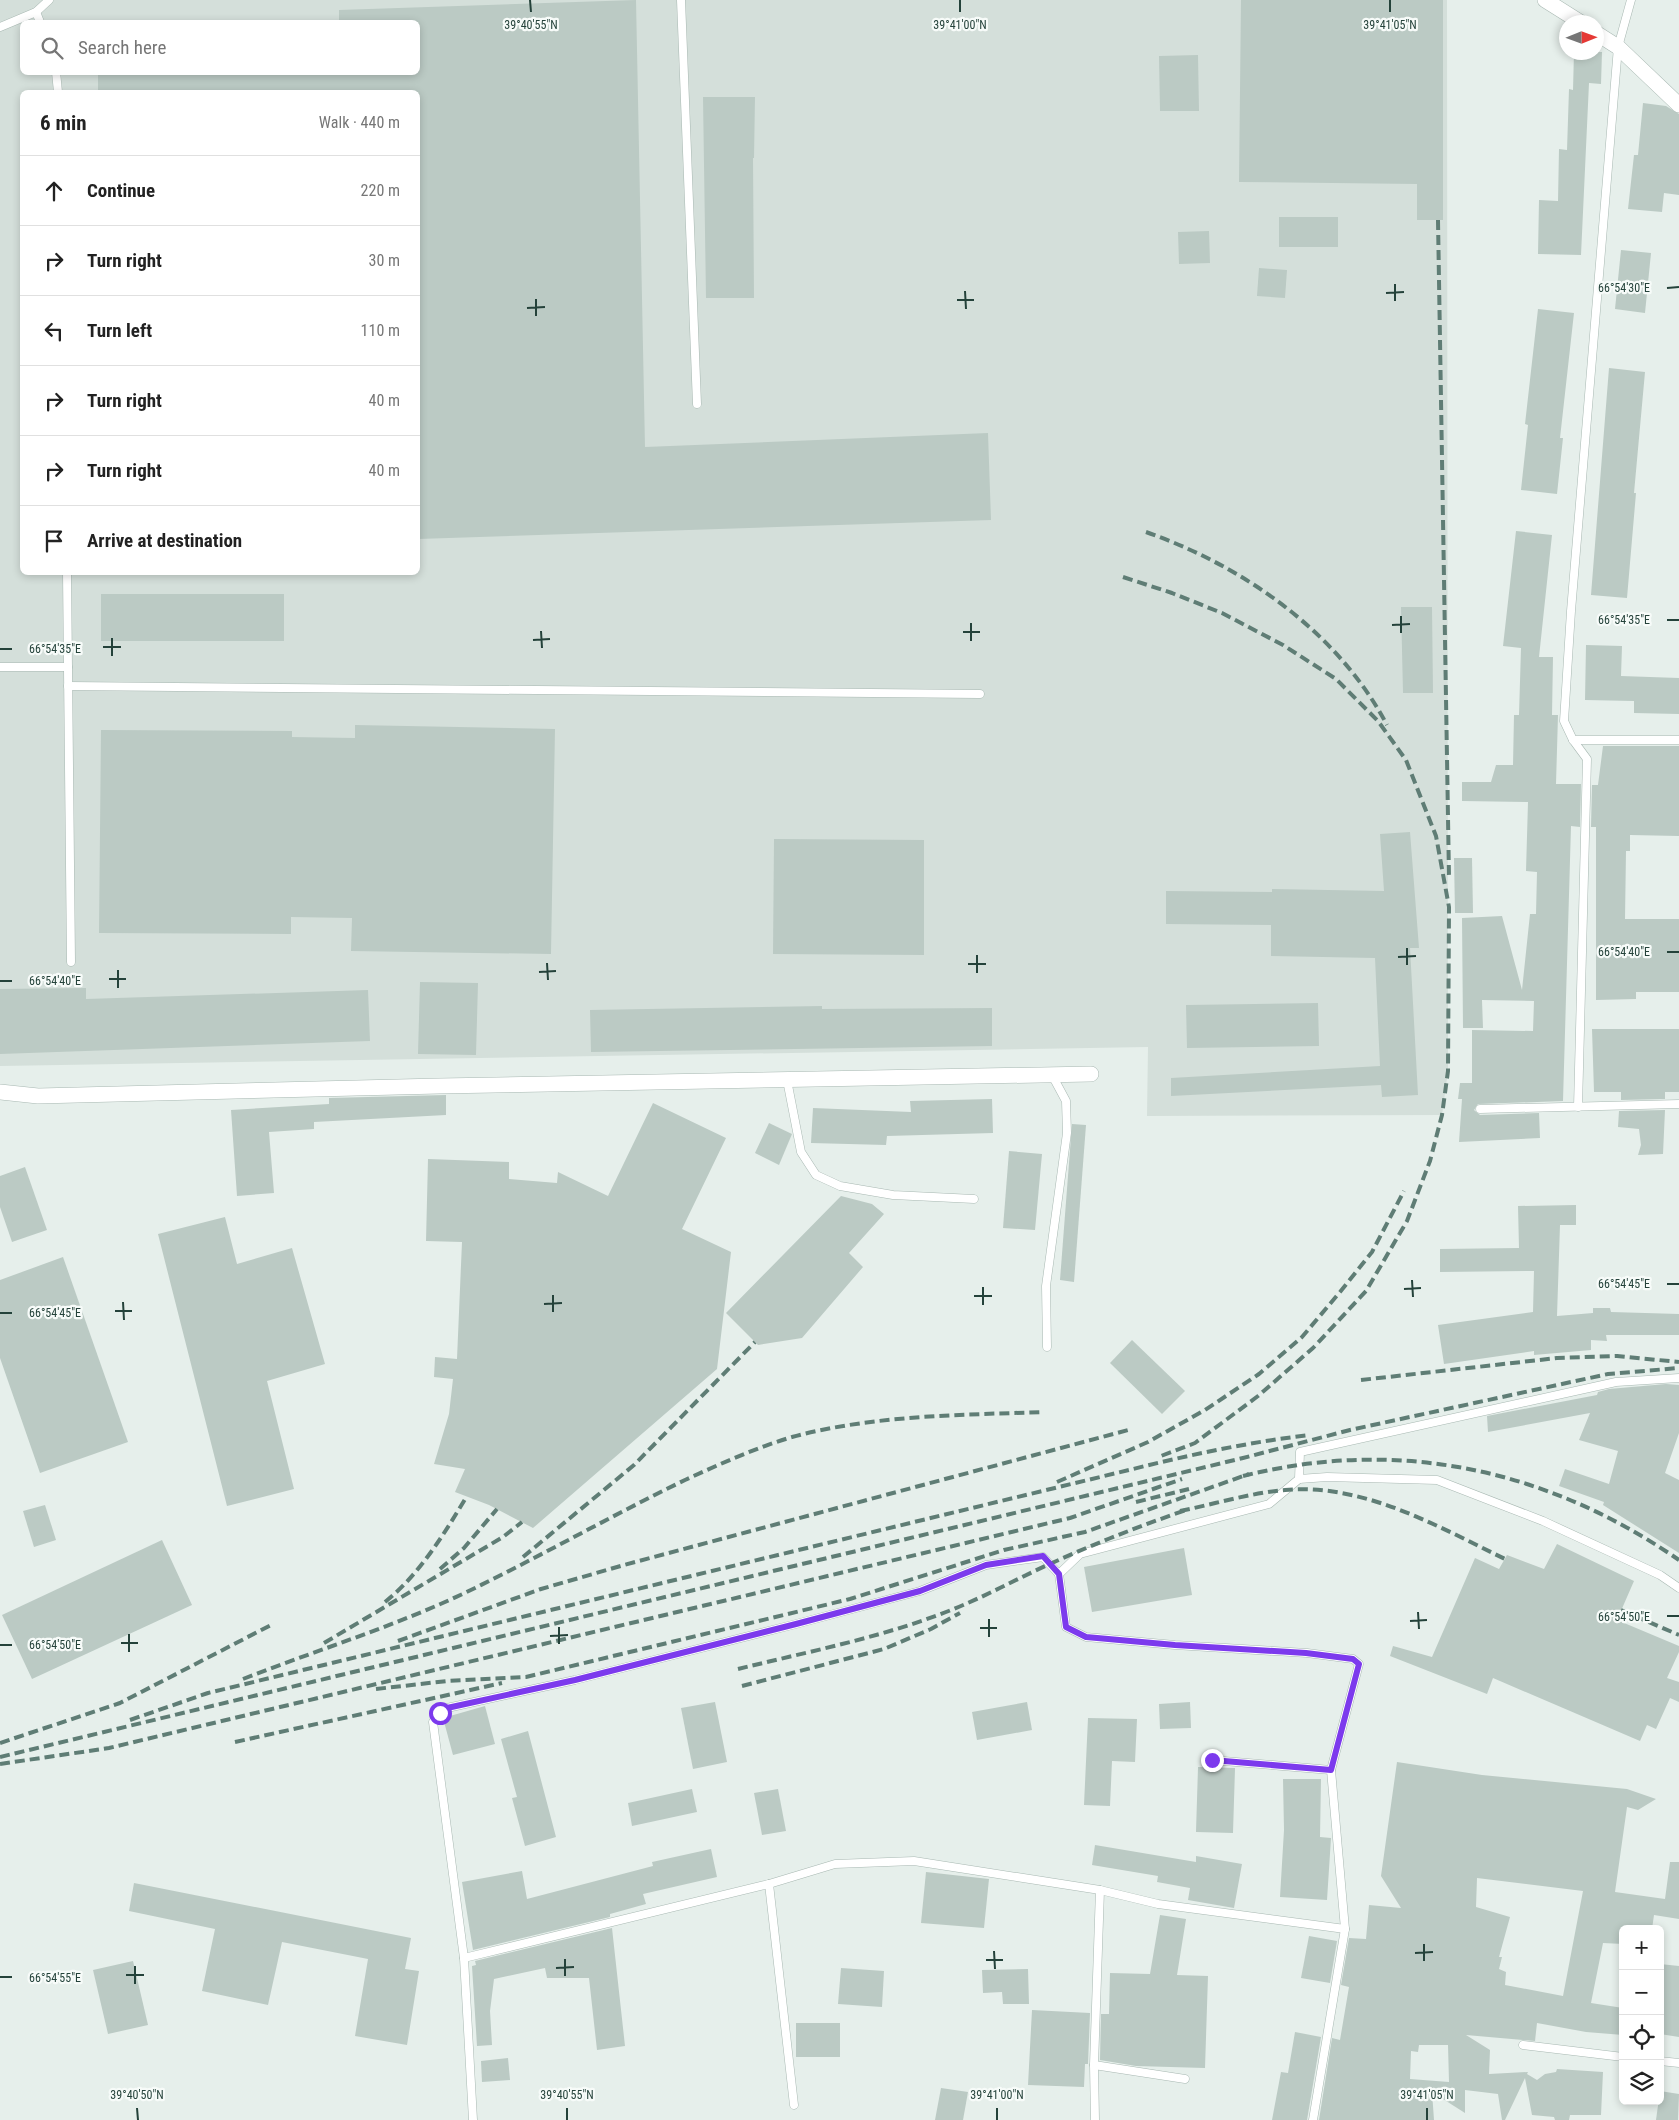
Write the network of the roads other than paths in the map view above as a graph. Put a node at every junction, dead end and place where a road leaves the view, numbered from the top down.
1 (49, 0) edge
2 (681, 0) edge
3 (1545, 0) edge
4 (1631, 0) edge
5 (36, 12) junction
6 (1569, 15) edge
7 (39, 20) edge
8 (0, 27) edge
9 (1604, 38) edge
10 (1618, 48) junction
11 (56, 75) edge
12 (58, 90) edge
13 (1679, 105) edge
14 (697, 404) dead end
15 (67, 575) edge
16 (0, 667) edge
17 (68, 667) junction
18 (68, 686) junction
19 (980, 694) dead end
20 (1572, 740) junction
21 (1679, 740) edge
22 (71, 962) dead end
23 (1091, 1074) dead end
24 (1052, 1075) junction
25 (788, 1080) junction
26 (0, 1092) edge
27 (1679, 1104) edge
28 (1578, 1107) junction
29 (1480, 1109) dead end
30 (974, 1199) dead end
31 (1047, 1346) dead end
32 (1679, 1378) edge
33 (1300, 1479) junction
34 (1059, 1574) junction
35 (1679, 1588) edge
36 (1212, 1760) dead end
37 (1331, 1770) junction
38 (769, 1884) junction
39 (1100, 1890) junction
40 (1345, 1929) junction
41 (464, 1958) junction
42 (1523, 2045) dead end
43 (1619, 2057) edge
44 (1664, 2061) edge
45 (1679, 2063) edge
46 (1094, 2065) junction
47 (1185, 2079) dead end
48 (794, 2105) dead end
49 (473, 2120) edge
50 (1095, 2120) edge
51 (1313, 2120) edge

1 - 5 lane
2 - 14 lane
3 - 6 street
4 - 10 lane
5 - 7 lane
5 - 8 lane
9 - 10 street
10 - 13 street
10 - 20 lane
11 - 12 lane
15 - 17 lane
16 - 17 lane
17 - 18 lane
18 - 19 lane
18 - 22 lane
20 - 21 lane
20 - 28 lane
23 - 24 street
24 - 25 street
24 - 31 lane
25 - 26 street
25 - 30 lane
27 - 28 lane
28 - 29 lane
32 - 33 lane
33 - 34 lane
33 - 35 lane
34 - 37 lane
34 - 41 lane
36 - 37 lane
37 - 40 lane
38 - 39 lane
38 - 41 lane
38 - 48 lane
39 - 40 lane
39 - 46 lane
40 - 51 lane
41 - 49 lane
42 - 43 lane
44 - 45 lane
46 - 47 lane
46 - 50 lane

